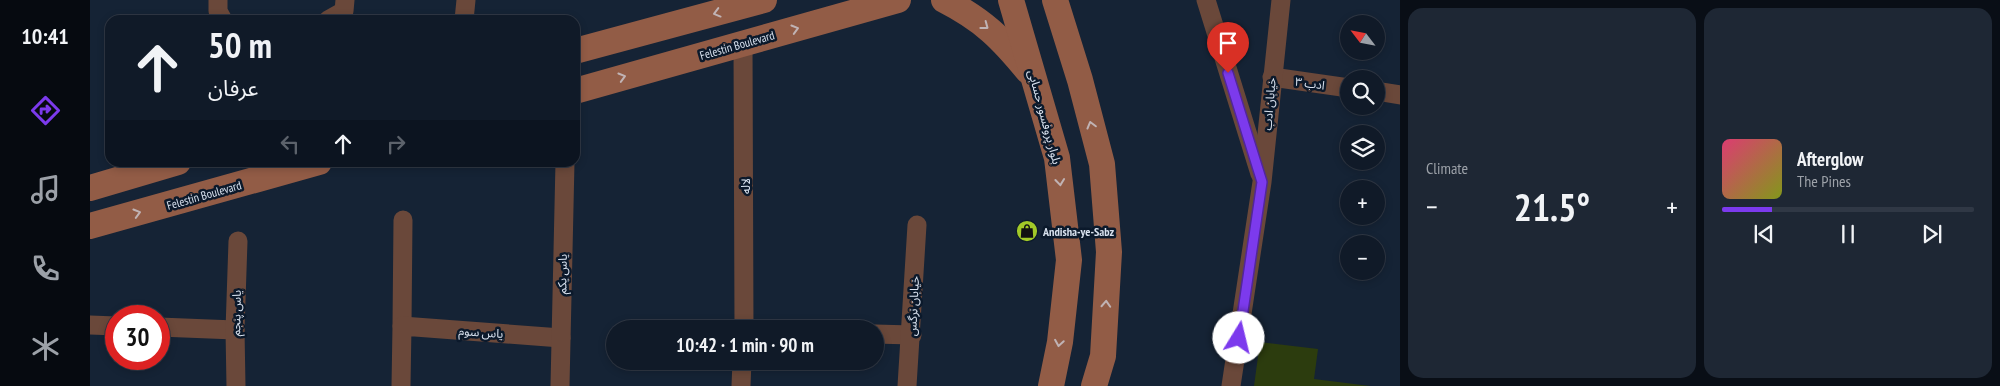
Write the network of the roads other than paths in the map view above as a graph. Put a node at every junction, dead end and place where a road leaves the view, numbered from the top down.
1 (218, 0) edge
2 (345, 0) edge
3 (466, 0) edge
4 (764, 0) edge
5 (898, 0) edge
6 (944, 0) edge
7 (1011, 0) edge
8 (1055, 0) edge
9 (1206, 0) edge
10 (1281, 0) edge
11 (220, 15) edge
12 (337, 15) edge
13 (464, 15) edge
14 (743, 43) junction
15 (580, 50) edge
16 (1272, 77) junction
17 (1036, 82) junction
18 (1340, 87) edge
19 (580, 90) edge
20 (1385, 93) edge
21 (1400, 95) edge
22 (161, 167) edge
23 (301, 167) edge
24 (565, 167) edge
25 (1262, 182) junction
26 (90, 188) edge
27 (403, 220) dead end
28 (917, 225) dead end
29 (90, 226) edge
30 (238, 241) dead end
31 (744, 320) edge
32 (90, 325) edge
33 (105, 326) edge
34 (402, 326) junction
35 (170, 327) edge
36 (235, 330) junction
37 (884, 334) edge
38 (912, 335) junction
39 (561, 338) junction
40 (742, 370) edge
41 (236, 386) edge
42 (402, 386) edge
43 (560, 386) edge
44 (741, 386) edge
45 (907, 386) edge
46 (1051, 386) edge
47 (1094, 386) edge
48 (1231, 386) edge

1 - 11 street
2 - 12 street
3 - 13 street
4 -> 15 main road
14 -> 5 main road, Felestin Boulevard
6 -> 17 main road
7 - 17 main road, بلوار پروفسور حسابی
47 -> 8 main road
9 - 25 street
10 - 16 street, خیابان ادب
19 -> 14 main road, Felestin Boulevard
14 - 31 street, لاله
16 - 18 street, ادب ۳
16 - 25 street, خیابان ادب
17 -> 46 main road, بلوار پروفسور حسابی
20 - 21 street
22 - 26 main road
29 -> 23 main road, Felestin Boulevard
24 - 39 street, یاس یکم
25 - 48 street, خیابان ادب
27 - 34 street
28 - 38 street, خیابان نرگس
30 - 36 street, یاس پنجم
32 - 33 street
34 - 39 street, یاس سوم
34 - 42 street
35 - 36 street
36 - 41 street, یاس پنجم
37 - 38 street
38 - 45 street, خیابان نرگس
39 - 43 street, یاس یکم
40 - 44 street

